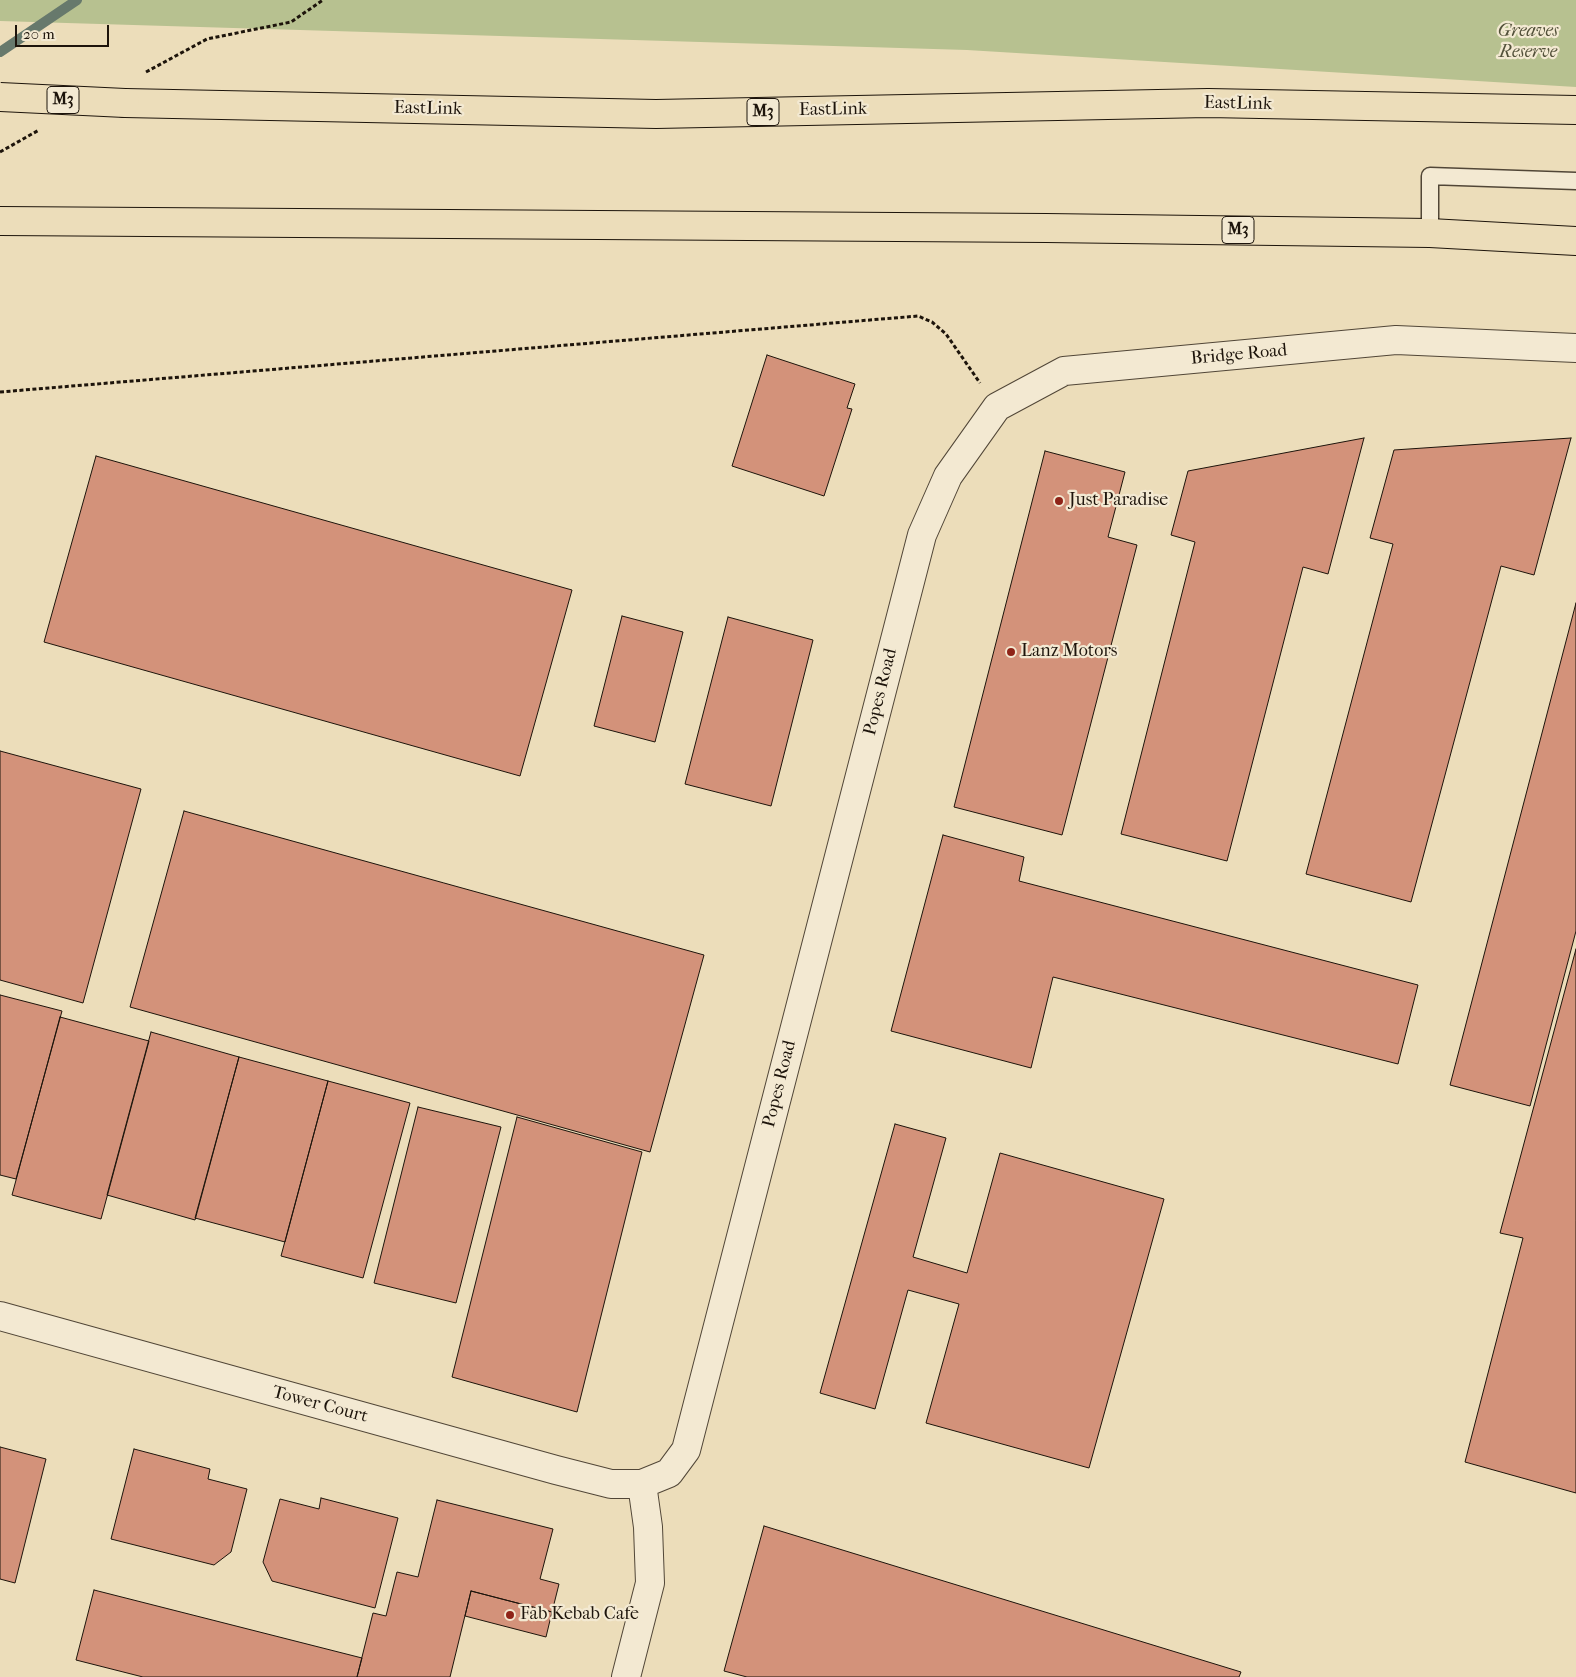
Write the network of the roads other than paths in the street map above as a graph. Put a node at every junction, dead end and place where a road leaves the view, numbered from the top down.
1 (0, 97) edge
2 (1576, 110) edge
3 (1576, 181) edge
4 (7, 222) edge
5 (1430, 233) junction
6 (1576, 241) edge
7 (1576, 348) edge
8 (948, 476) joint
9 (0, 1316) edge
10 (642, 1484) junction
11 (626, 1677) edge

1 - 2 highway, EastLink / M3, bridge
3 - 5 lane
4 - 5 highway, M3
5 - 6 highway, M3
7 - 8 street, Bridge Road
8 - 10 street, Popes Road
9 - 10 street, Tower Court
10 - 11 street

